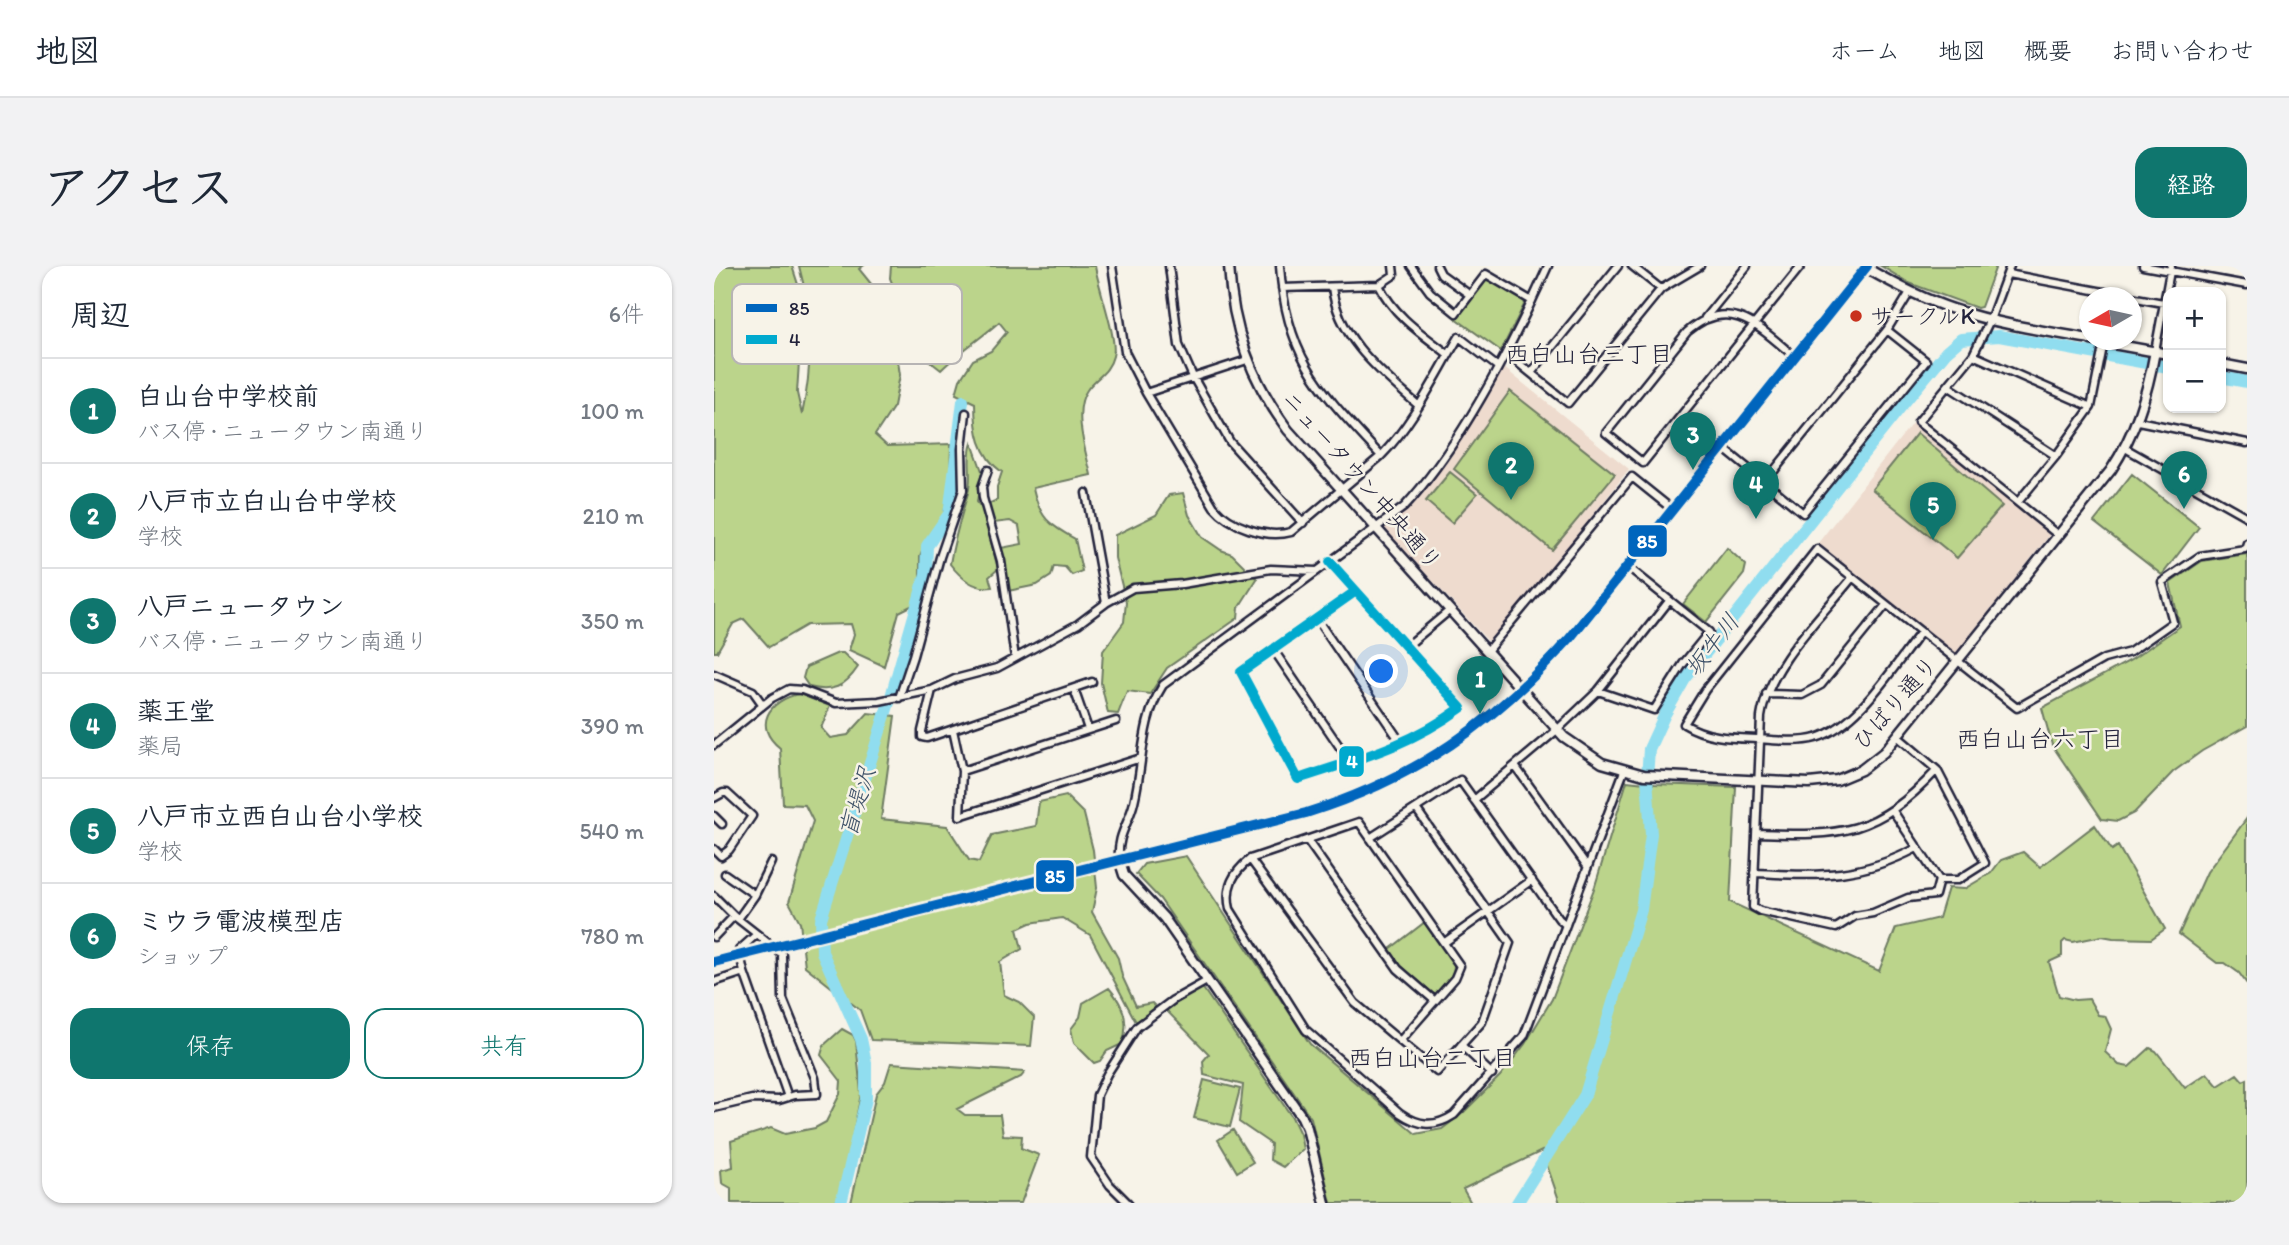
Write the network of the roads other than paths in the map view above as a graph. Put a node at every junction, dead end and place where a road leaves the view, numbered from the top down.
1 (1112, 266) edge
2 (1170, 266) edge
3 (1229, 266) edge
4 (1280, 266) edge
5 (1394, 266) edge
6 (1411, 266) edge
7 (1437, 266) edge
8 (1486, 266) edge
9 (1548, 266) edge
10 (1618, 266) edge
11 (1632, 266) edge
12 (1700, 266) edge
13 (1747, 266) edge
14 (1801, 266) edge
15 (2010, 266) edge
16 (2143, 266) edge
17 (1865, 267) edge
18 (2170, 268) edge
19 (1486, 274) junction
20 (2008, 274) junction
21 (1380, 285) junction
22 (2247, 285) edge
23 (1332, 286) junction
24 (2167, 287) edge
25 (1282, 288) junction
26 (1661, 289) junction
27 (1910, 292) junction
28 (1470, 295) junction
29 (1532, 300) junction
30 (2163, 303) edge
31 (2163, 308) edge
32 (1704, 320) junction
33 (1990, 320) junction
34 (1754, 324) junction
35 (1887, 330) junction
36 (2079, 337) edge
37 (2103, 350) edge
38 (2132, 350) edge
39 (1506, 353) junction
40 (1448, 354) junction
41 (2154, 354) junction
42 (2163, 354) edge
43 (1973, 355) junction
44 (1795, 357) junction
45 (1247, 360) junction
46 (2226, 365) edge
47 (1498, 367) junction
48 (2247, 369) edge
49 (1531, 373) junction
50 (1193, 377) junction
51 (1948, 386) junction
52 (1146, 393) junction
53 (1419, 406) junction
54 (2091, 407) junction
55 (966, 413) dead end
56 (2138, 421) junction
57 (2247, 443) edge
58 (1723, 447) junction
59 (2125, 448) junction
60 (1381, 456) junction
61 (2056, 456) junction
62 (988, 470) dead end
63 (1765, 482) junction
64 (1343, 490) junction
65 (1086, 492) dead end
66 (2018, 502) junction
67 (1673, 510) junction
68 (2247, 517) edge
69 (1303, 523) junction
70 (1376, 528) junction
71 (2058, 535) junction
72 (2247, 543) edge
73 (1330, 562) junction
74 (1628, 566) junction
75 (1317, 571) junction
76 (1852, 578) junction
77 (1356, 591) junction
78 (1669, 601) junction
79 (1107, 603) junction
80 (1886, 605) junction
81 (1450, 610) junction
82 (1316, 618) junction
83 (1921, 632) junction
84 (1406, 647) junction
85 (1273, 649) junction
86 (1487, 651) junction
87 (1016, 658) junction
88 (1957, 661) junction
89 (714, 674) edge
90 (1092, 682) dead end
91 (1074, 689) junction
92 (932, 690) junction
93 (1521, 690) junction
94 (1598, 691) junction
95 (1766, 694) junction
96 (899, 698) junction
97 (763, 705) junction
98 (1116, 721) dead end
99 (1088, 729) junction
100 (953, 730) junction
101 (1557, 730) junction
102 (1897, 736) junction
103 (1760, 739) junction
104 (1402, 744) junction
105 (714, 745) edge
106 (1141, 758) junction
107 (1350, 762) junction
108 (1515, 766) junction
109 (1937, 770) junction
110 (962, 771) junction
111 (1628, 772) junction
112 (1758, 781) junction
113 (714, 798) edge
114 (1475, 800) junction
115 (1417, 810) junction
116 (1893, 811) junction
117 (714, 816) edge
118 (722, 824) dead end
119 (1755, 833) junction
120 (1370, 838) junction
121 (1307, 840) junction
122 (1917, 848) junction
123 (714, 849) edge
124 (1119, 859) junction
125 (1250, 859) junction
126 (771, 862) dead end
127 (1587, 866) junction
128 (1754, 873) junction
129 (725, 874) dead end
130 (1532, 880) junction
131 (1939, 880) junction
132 (755, 895) junction
133 (714, 896) edge
134 (1488, 911) junction
135 (736, 918) junction
136 (1566, 925) junction
137 (757, 934) junction
138 (714, 937) edge
139 (1445, 942) junction
140 (714, 962) edge
141 (744, 972) junction
142 (1208, 981) junction
143 (714, 982) edge
144 (1435, 1001) junction
145 (1400, 1041) junction
146 (1461, 1045) junction
147 (1492, 1074) junction
148 (788, 1097) junction
149 (714, 1108) edge
150 (1128, 1203) edge
151 (1325, 1203) edge

1 - 52 street
2 - 50 street
3 - 45 street, ニュータウン中央通り
4 - 25 street
5 - 21 street
6 - 28 street
7 - 28 street
8 - 19 street
9 - 29 street
10 - 49 street
11 - 26 street
12 - 26 street
13 - 32 street
14 - 34 street
15 - 20 street
16 - 18 street
17 - 27 street
17 - 44 street
18 - 22 street
18 - 24 street
19 - 28 street
19 - 29 street
20 - 30 street
20 - 33 street
21 - 23 street
21 - 40 street
23 - 25 street
23 - 53 street
25 - 60 street
26 - 49 street
27 - 33 street
27 - 35 street
29 - 39 street
31 - 41 street
32 - 34 street
32 - 34 street
33 - 36 street
33 - 43 street
34 - 44 street
35 - 63 street
35 - 63 street
37 - 54 street
38 - 41 street
39 - 47 street
39 - 49 street
40 - 47 street
40 - 53 street
41 - 42 street
41 - 56 street, ひばり通り
43 - 51 street
43 - 54 street
44 - 58 street
45 - 50 street
45 - 64 street, ニュータウン中央通り
46 - 48 street
47 - 70 street
50 - 52 street
50 - 69 street
51 - 61 street
51 - 66 street
52 - 69 street
53 - 60 street
54 - 61 street
55 - 96 street
56 - 57 street
56 - 59 street, ひばり通り
58 - 63 street
58 - 67 street
59 - 68 street
59 - 71 street, ひばり通り
60 - 64 street
61 - 66 street
62 - 87 street
64 - 69 street
64 - 70 street, ニュータウン中央通り
65 - 79 street
66 - 71 street
67 - 74 street
67 - 86 street
70 - 73 street
70 - 81 street, ニュータウン中央通り
71 - 88 street, ひばり通り
72 - 88 street
73 - 75 street
73 - 77 street
74 - 78 street
74 - 93 street
75 - 79 street
75 - 106 street
76 - 80 street
76 - 95 street
76 - 103 street
77 - 82 street
77 - 84 street
78 - 94 street
78 - 94 street
79 - 87 street
80 - 83 street
80 - 95 street
81 - 84 street
81 - 86 street, ニュータウン中央通り
82 - 85 street
82 - 104 street
83 - 88 street
83 - 103 street
84 - 104 street
85 - 107 street
85 - 107 street
86 - 93 street, ニュータウン中央通り
87 - 92 street
88 - 102 street, ひばり通り
89 - 97 street
90 - 91 street
91 - 99 street
91 - 100 street
92 - 96 street
92 - 100 street
93 - 101 street, ひばり通り
93 - 124 street
94 - 101 street
95 - 103 street
96 - 97 street
97 - 105 street
98 - 99 street
99 - 110 street
100 - 110 street
101 - 108 street
101 - 111 street, ひばり通り
102 - 109 street
102 - 112 street, ひばり通り
103 - 112 street
104 - 107 street
106 - 110 street
106 - 124 street
108 - 114 street
108 - 127 street
109 - 116 street
109 - 131 street
111 - 112 street, ひばり通り
111 - 127 street
112 - 119 street
113 - 123 street
114 - 115 street
114 - 130 street
115 - 120 street
115 - 134 street
116 - 119 street
116 - 122 street
117 - 118 street
119 - 128 street
120 - 121 street
120 - 139 street
121 - 125 street
121 - 144 street
122 - 128 street
122 - 131 street
124 - 140 street, bridge
124 - 142 street
125 - 145 street
125 - 147 street
126 - 132 street
127 - 136 street
128 - 131 street
129 - 132 street
130 - 134 street
130 - 136 street
132 - 135 street
133 - 135 street
134 - 139 street
134 - 146 street
135 - 137 street
135 - 138 street
136 - 147 street
137 - 141 street
137 - 148 street
139 - 144 street
141 - 143 street
141 - 148 street
142 - 150 street
142 - 151 street
144 - 145 street
145 - 146 street
146 - 147 street
148 - 149 street

